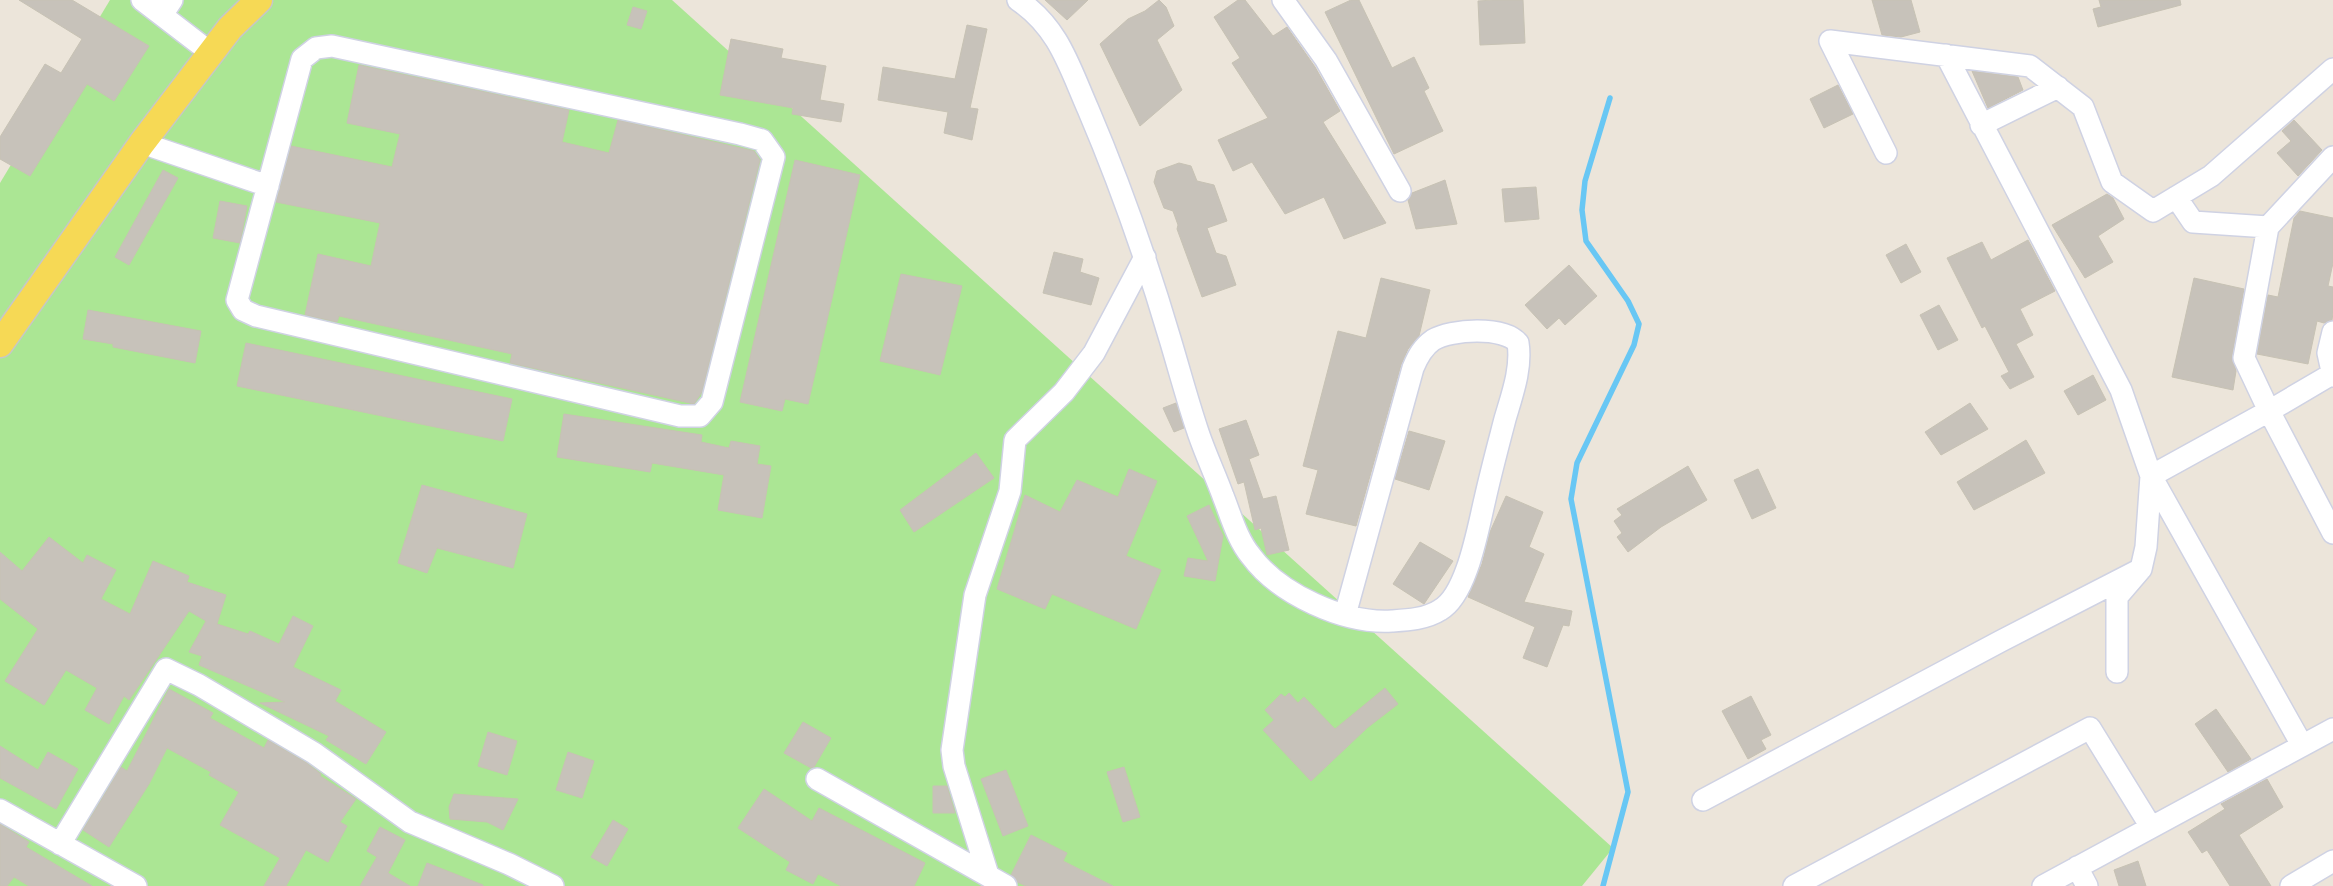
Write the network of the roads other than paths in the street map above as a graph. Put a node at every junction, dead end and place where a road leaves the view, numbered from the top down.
1 (142, 0) edge
2 (259, 0) edge
3 (1018, 0) edge
4 (1283, 0) edge
5 (167, 8) edge
6 (211, 53) junction
7 (1946, 55) junction
8 (2333, 69) edge
9 (2058, 87) junction
10 (1981, 125) junction
11 (142, 143) junction
12 (1886, 153) dead end
13 (2333, 157) edge
14 (268, 186) junction
15 (1400, 191) dead end
16 (2176, 197) junction
17 (2268, 228) junction
18 (1145, 257) junction
19 (2333, 332) edge
20 (0, 344) edge
21 (2332, 375) edge
22 (2268, 411) junction
23 (2151, 476) junction
24 (2333, 533) edge
25 (2141, 569) junction
26 (1346, 615) junction
27 (2117, 672) dead end
28 (2333, 728) edge
29 (2302, 745) junction
30 (817, 779) dead end
31 (1703, 800) dead end
32 (0, 810) edge
33 (2151, 827) junction
34 (60, 844) junction
35 (2333, 861) edge
36 (2080, 878) edge
37 (997, 881) edge
38 (136, 886) edge
39 (553, 886) edge
40 (1794, 886) edge
41 (2043, 886) edge
42 (2291, 886) edge

1 - 5 street
2 - 6 main road
3 - 18 street
4 - 15 street
5 - 6 street
6 - 11 main road
7 - 9 street
7 - 10 street
7 - 12 street
8 - 16 street
9 - 10 street
9 - 16 street
10 - 23 street
11 - 14 street
11 - 20 main road
13 - 17 street
14 - 14 street
16 - 17 street
17 - 22 street
18 - 26 street
18 - 37 street
19 - 21 street
21 - 22 street
22 - 23 street
22 - 24 street
23 - 25 street
23 - 29 street
25 - 27 street
25 - 31 street
26 - 26 street
28 - 29 street
29 - 33 street
30 - 37 street
32 - 34 street
33 - 36 street
33 - 40 street
34 - 38 street
34 - 39 street
35 - 42 street
36 - 41 street

